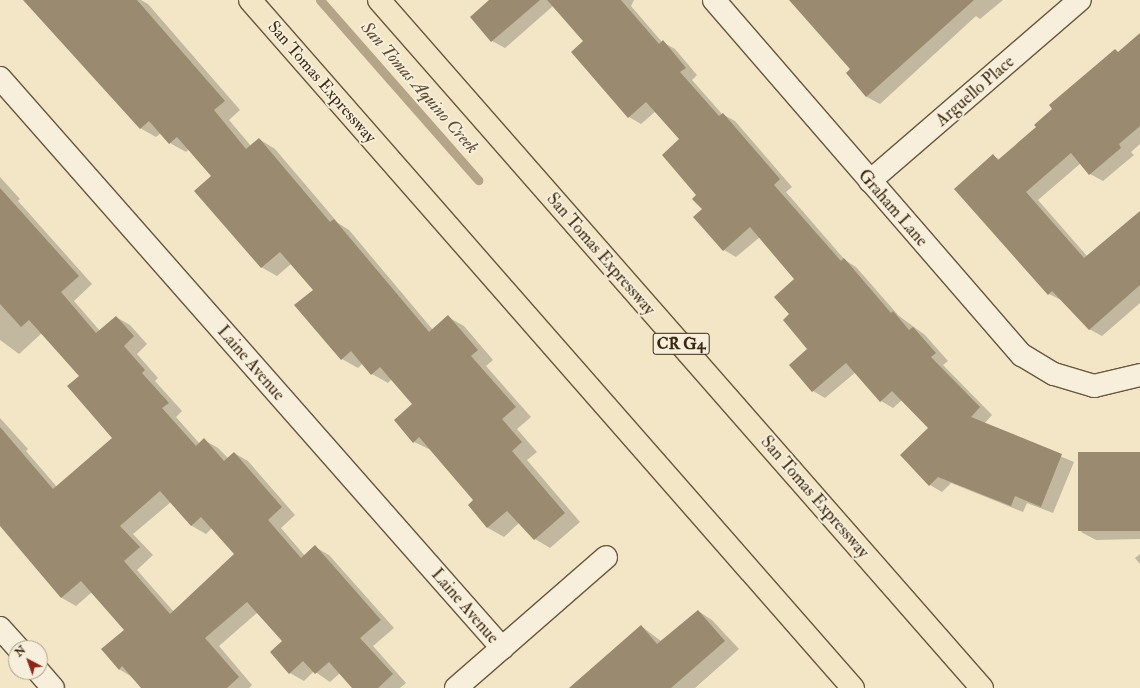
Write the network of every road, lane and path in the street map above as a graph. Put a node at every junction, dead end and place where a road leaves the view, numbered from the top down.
1 (250, 0) edge
2 (379, 0) edge
3 (714, 0) edge
4 (1080, 0) edge
5 (0, 78) edge
6 (870, 181) junction
7 (1140, 375) edge
8 (606, 557) dead end
9 (0, 628) edge
10 (11, 640) edge
11 (502, 648) junction
12 (46, 680) edge
13 (53, 688) edge
14 (456, 688) edge
15 (853, 688) edge
16 (982, 688) edge

1 - 15 highway, San Tomas Expressway
2 - 16 highway, San Tomas Expressway / CR G4
3 - 6 street, Graham Lane
4 - 6 street, Arguello Place
5 - 11 street, Laine Avenue
6 - 7 street, Graham Lane
8 - 11 street
9 - 10 street
11 - 14 street
12 - 13 street

